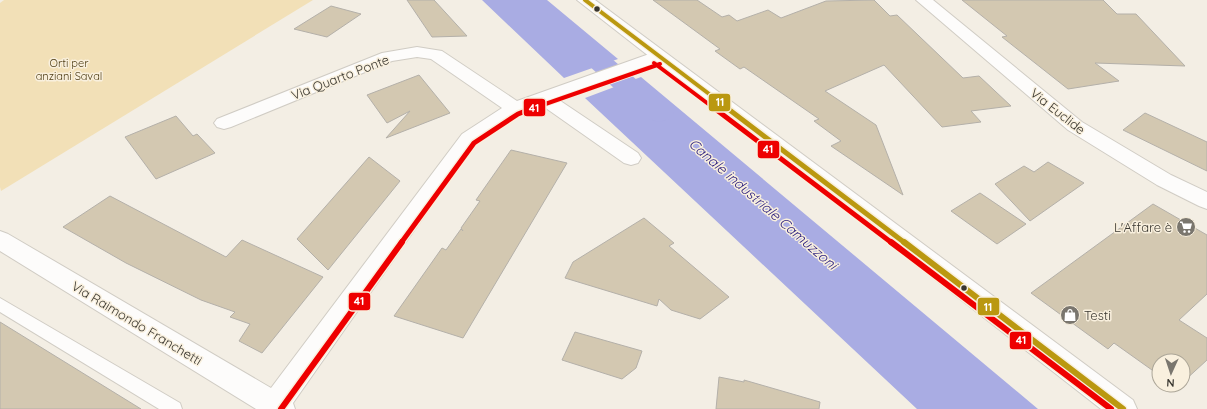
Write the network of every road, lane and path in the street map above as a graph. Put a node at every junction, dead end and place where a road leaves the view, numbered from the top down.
1 (585, 0) edge
2 (924, 0) edge
3 (649, 59) junction
4 (549, 94) junction
5 (515, 108) junction
6 (224, 123) dead end
7 (631, 158) dead end
8 (1207, 201) edge
9 (0, 240) edge
10 (0, 304) edge
11 (278, 407) edge
12 (174, 409) edge
13 (1123, 409) edge

1 - 3 street
2 - 8 street, Via Euclide
3 - 4 street
3 - 13 street
4 - 5 street
4 - 7 street
5 - 6 street, Via Quarto Ponte
5 - 11 street
9 - 11 street, Via Raimondo Franchetti
10 - 12 lane

